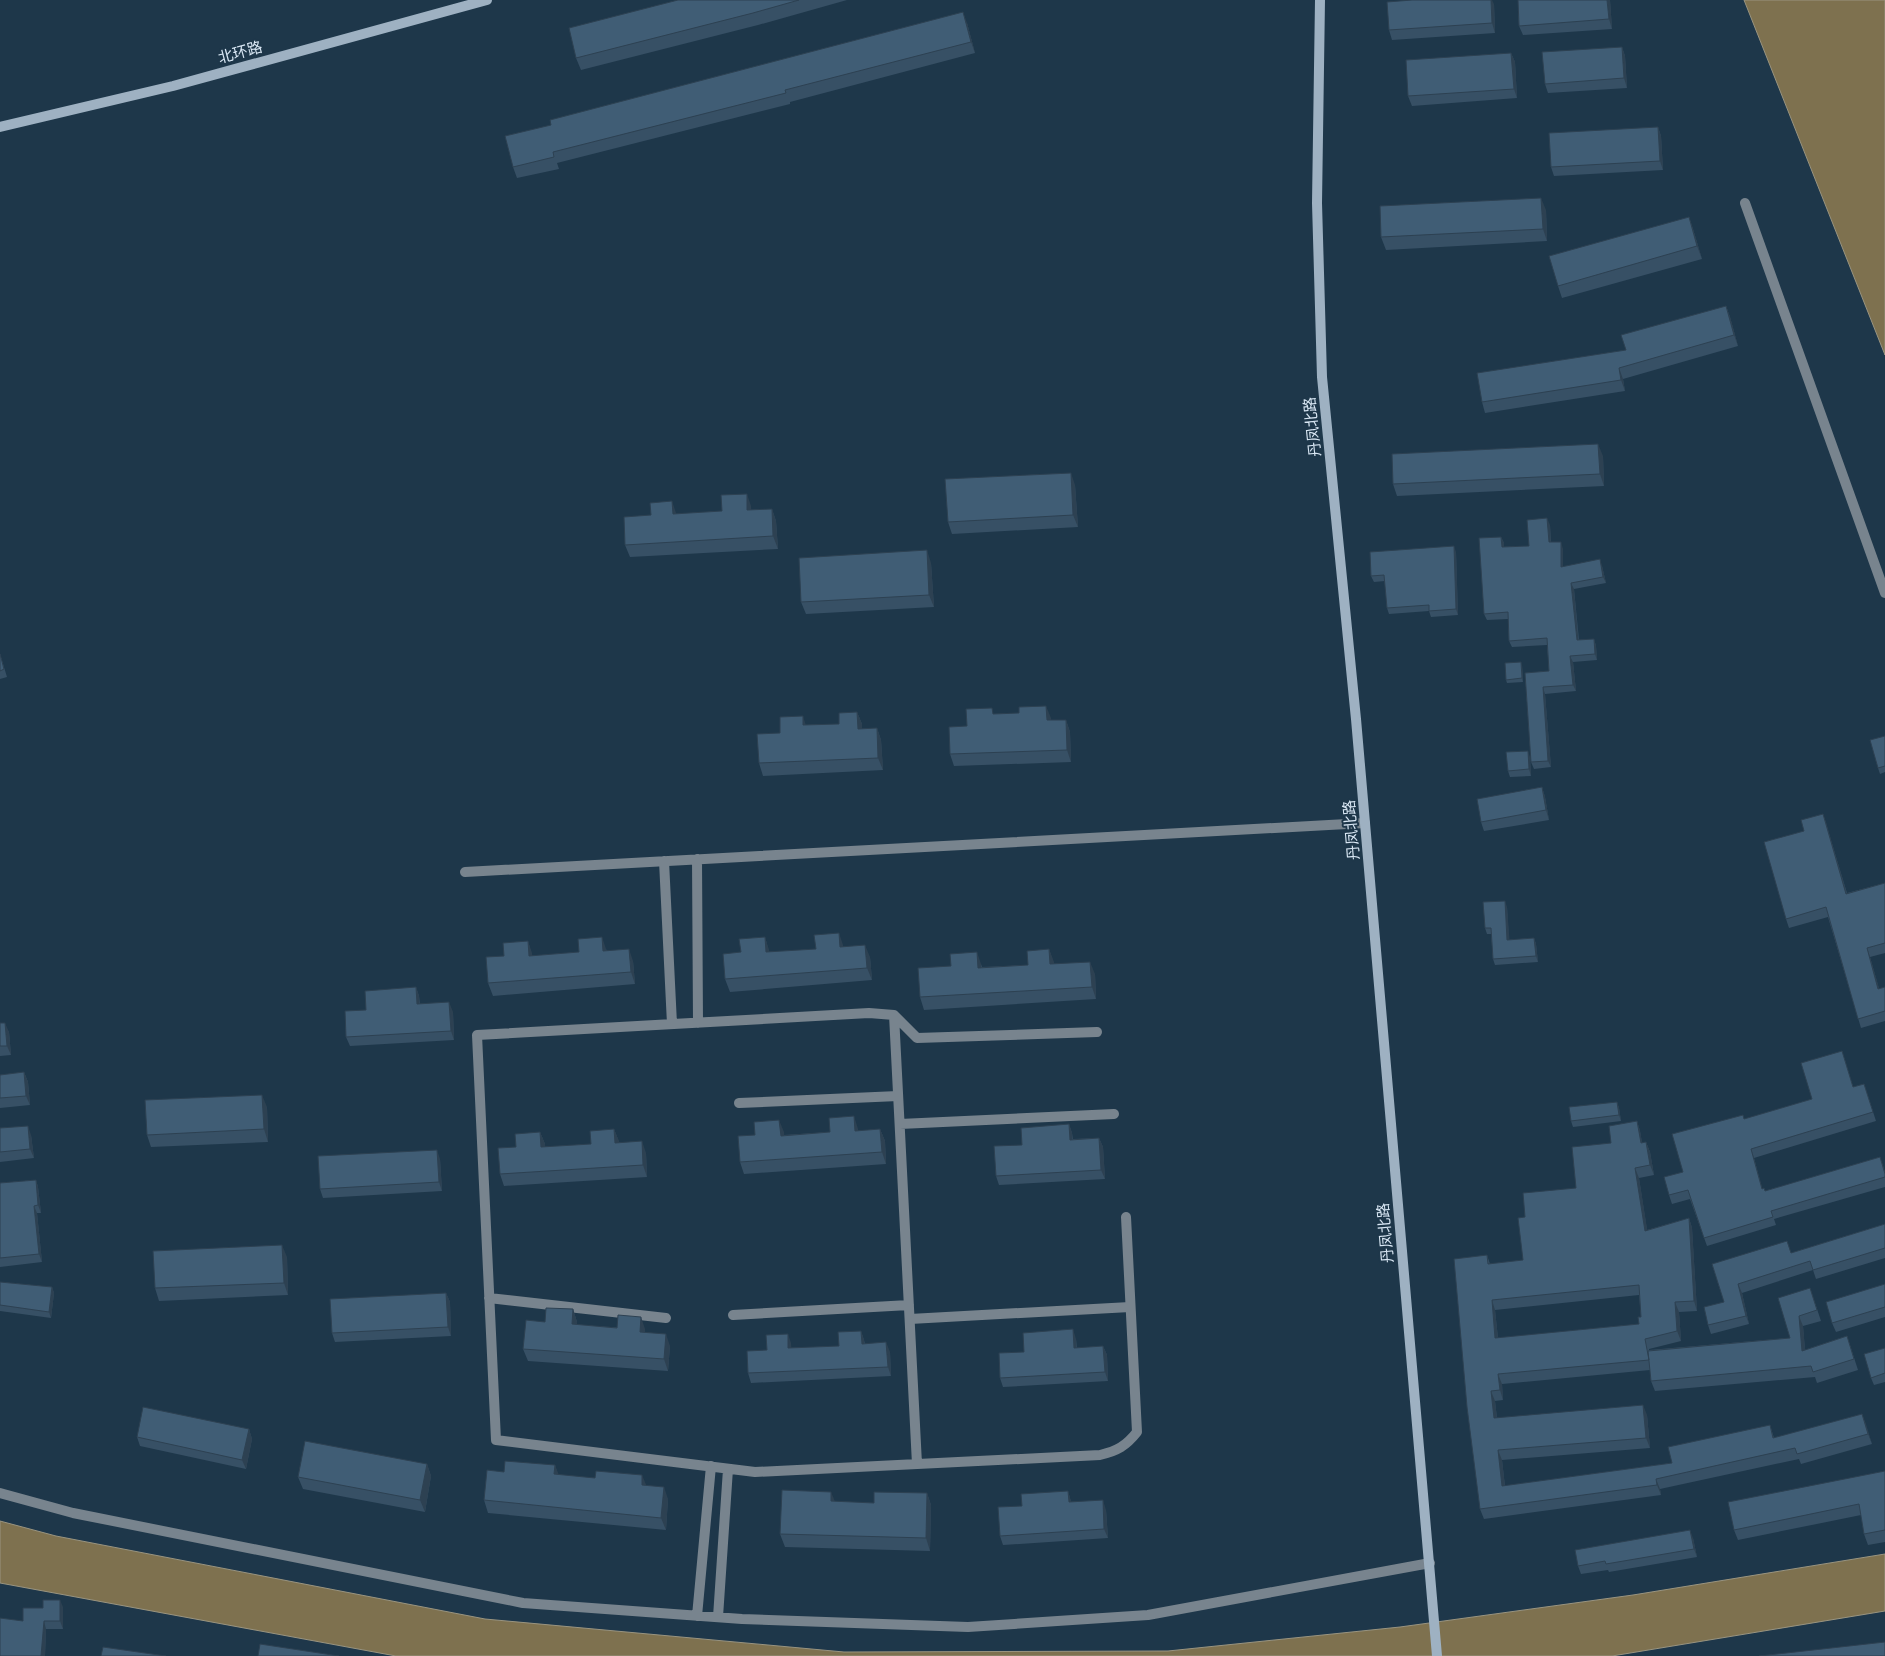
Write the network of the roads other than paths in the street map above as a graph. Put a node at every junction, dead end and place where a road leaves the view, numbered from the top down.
1 (487, 0) edge
2 (1320, 0) edge
3 (0, 127) edge
4 (1745, 203) dead end
5 (1885, 593) edge
6 (1365, 823) junction
7 (696, 859) junction
8 (664, 861) junction
9 (465, 872) dead end
10 (894, 1015) junction
11 (698, 1023) junction
12 (672, 1024) junction
13 (1097, 1032) dead end
14 (898, 1096) junction
15 (739, 1103) dead end
16 (1114, 1114) dead end
17 (900, 1124) junction
18 (1126, 1217) dead end
19 (489, 1298) junction
20 (909, 1306) junction
21 (1130, 1307) junction
22 (733, 1316) dead end
23 (666, 1318) dead end
24 (910, 1319) junction
25 (917, 1464) junction
26 (711, 1466) junction
27 (728, 1469) junction
28 (0, 1492) edge
29 (1430, 1563) junction
30 (698, 1616) junction
31 (718, 1617) junction
32 (1437, 1656) edge

1 - 3 main road, 北环路
2 - 6 main road, 丹凤北路
4 - 5 street
6 - 7 street
6 - 29 main road, 丹凤北路
7 - 8 street
7 - 11 street
8 - 9 street
8 - 12 street
10 - 11 street
10 - 13 street
10 - 14 street
11 - 12 street
12 - 19 street
14 - 15 street
14 - 17 street
16 - 17 street
17 - 20 street
18 - 21 street
19 - 23 street
19 - 26 street
20 - 22 street
20 - 24 street
21 - 24 street
21 - 25 street
24 - 25 street
25 - 27 street
26 - 27 street
26 - 30 street
27 - 31 street
28 - 30 street
29 - 31 street
29 - 32 main road, 丹凤北路
30 - 31 street

